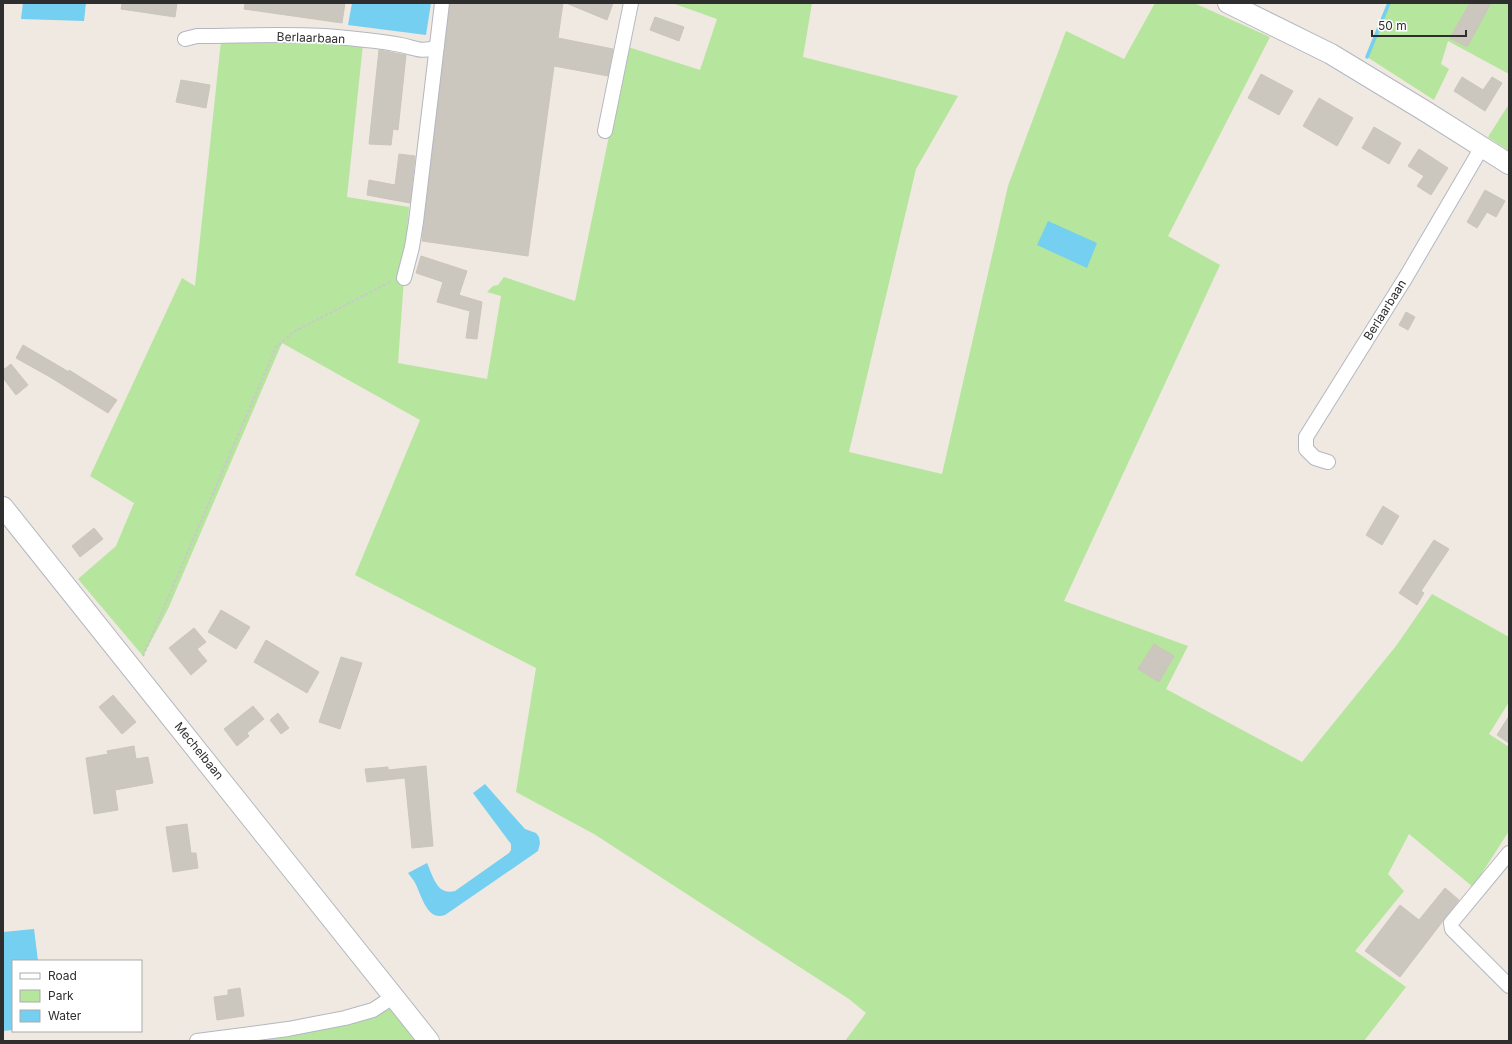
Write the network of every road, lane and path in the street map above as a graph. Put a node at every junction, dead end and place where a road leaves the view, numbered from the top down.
1 (442, 3) edge
2 (631, 3) edge
3 (1228, 3) edge
4 (185, 39) dead end
5 (437, 48) junction
6 (605, 131) dead end
7 (1482, 147) junction
8 (1509, 164) edge
9 (404, 277) joint
10 (1328, 462) dead end
11 (3, 507) edge
12 (143, 656) dead end
13 (1509, 853) edge
14 (1509, 986) edge
15 (393, 996) junction
16 (196, 1041) edge
17 (430, 1041) edge

1 - 5 street
2 - 6 street
3 - 7 street
4 - 5 street, Berlaarbaan
5 - 9 street
7 - 8 street
7 - 10 street, Berlaarbaan
9 - 12 path
11 - 15 street, Mechelbaan
13 - 14 street
15 - 16 street
15 - 17 street, Mechelbaan

